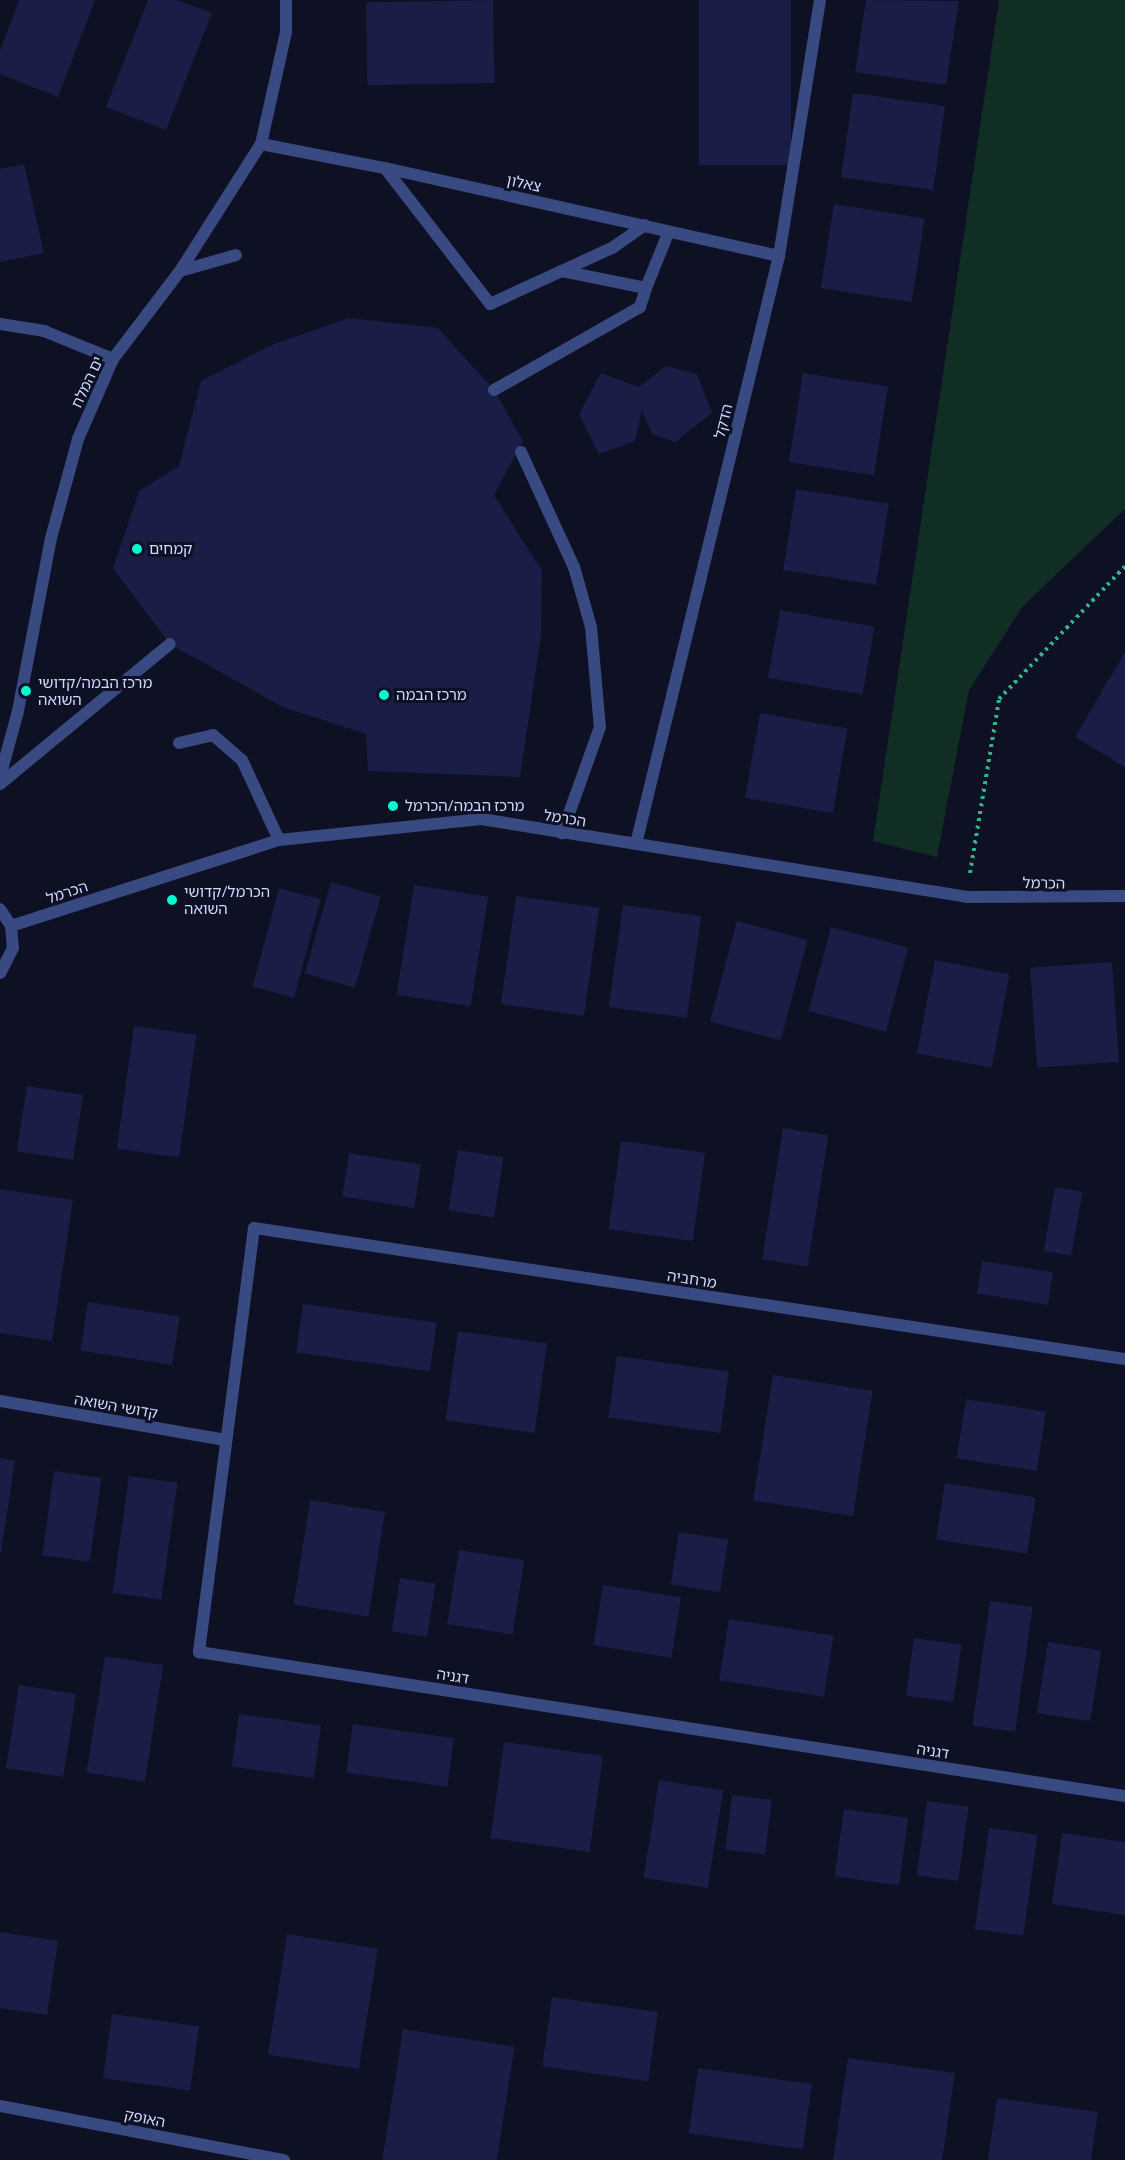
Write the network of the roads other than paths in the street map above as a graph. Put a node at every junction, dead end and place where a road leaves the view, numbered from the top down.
1 (286, 0) edge
2 (820, 0) edge
3 (261, 144) junction
4 (385, 168) junction
5 (645, 225) junction
6 (669, 231) junction
7 (236, 255) dead end
8 (779, 256) junction
9 (180, 271) junction
10 (561, 271) junction
11 (646, 288) junction
12 (0, 324) edge
13 (113, 359) junction
14 (494, 390) dead end
15 (521, 452) dead end
16 (170, 644) dead end
17 (179, 743) dead end
18 (0, 777) edge
19 (0, 784) edge
20 (562, 833) junction
21 (279, 840) junction
22 (636, 844) junction
23 (1125, 896) edge
24 (0, 909) edge
25 (11, 926) junction
26 (0, 973) edge
27 (254, 1228) joint
28 (1125, 1359) edge
29 (0, 1401) edge
30 (226, 1440) junction
31 (1125, 1796) edge
32 (0, 2106) edge
33 (284, 2160) edge

1 - 3 street, ים המלח
2 - 8 street, הדקל
3 - 4 street, צאלון
3 - 9 street, ים המלח
4 - 5 street, צאלון
4 - 10 street
5 - 6 street, צאלון
5 - 10 street
6 - 8 street, צאלון
6 - 11 street
7 - 9 street
8 - 22 street, הדקל
9 - 13 street, ים המלח
10 - 11 street
11 - 14 street
12 - 13 street
13 - 18 street, ים המלח
15 - 20 street
16 - 19 street
17 - 21 street
20 - 21 street, הכרמל
20 - 22 street, הכרמל
21 - 25 street, הכרמל
22 - 23 street, הכרמל
24 - 25 street
25 - 26 street
27 - 28 street, מרחביה
27 - 30 street, דגניה
29 - 30 street, קדושי השואה
30 - 31 street, דגניה
32 - 33 street, האופק

